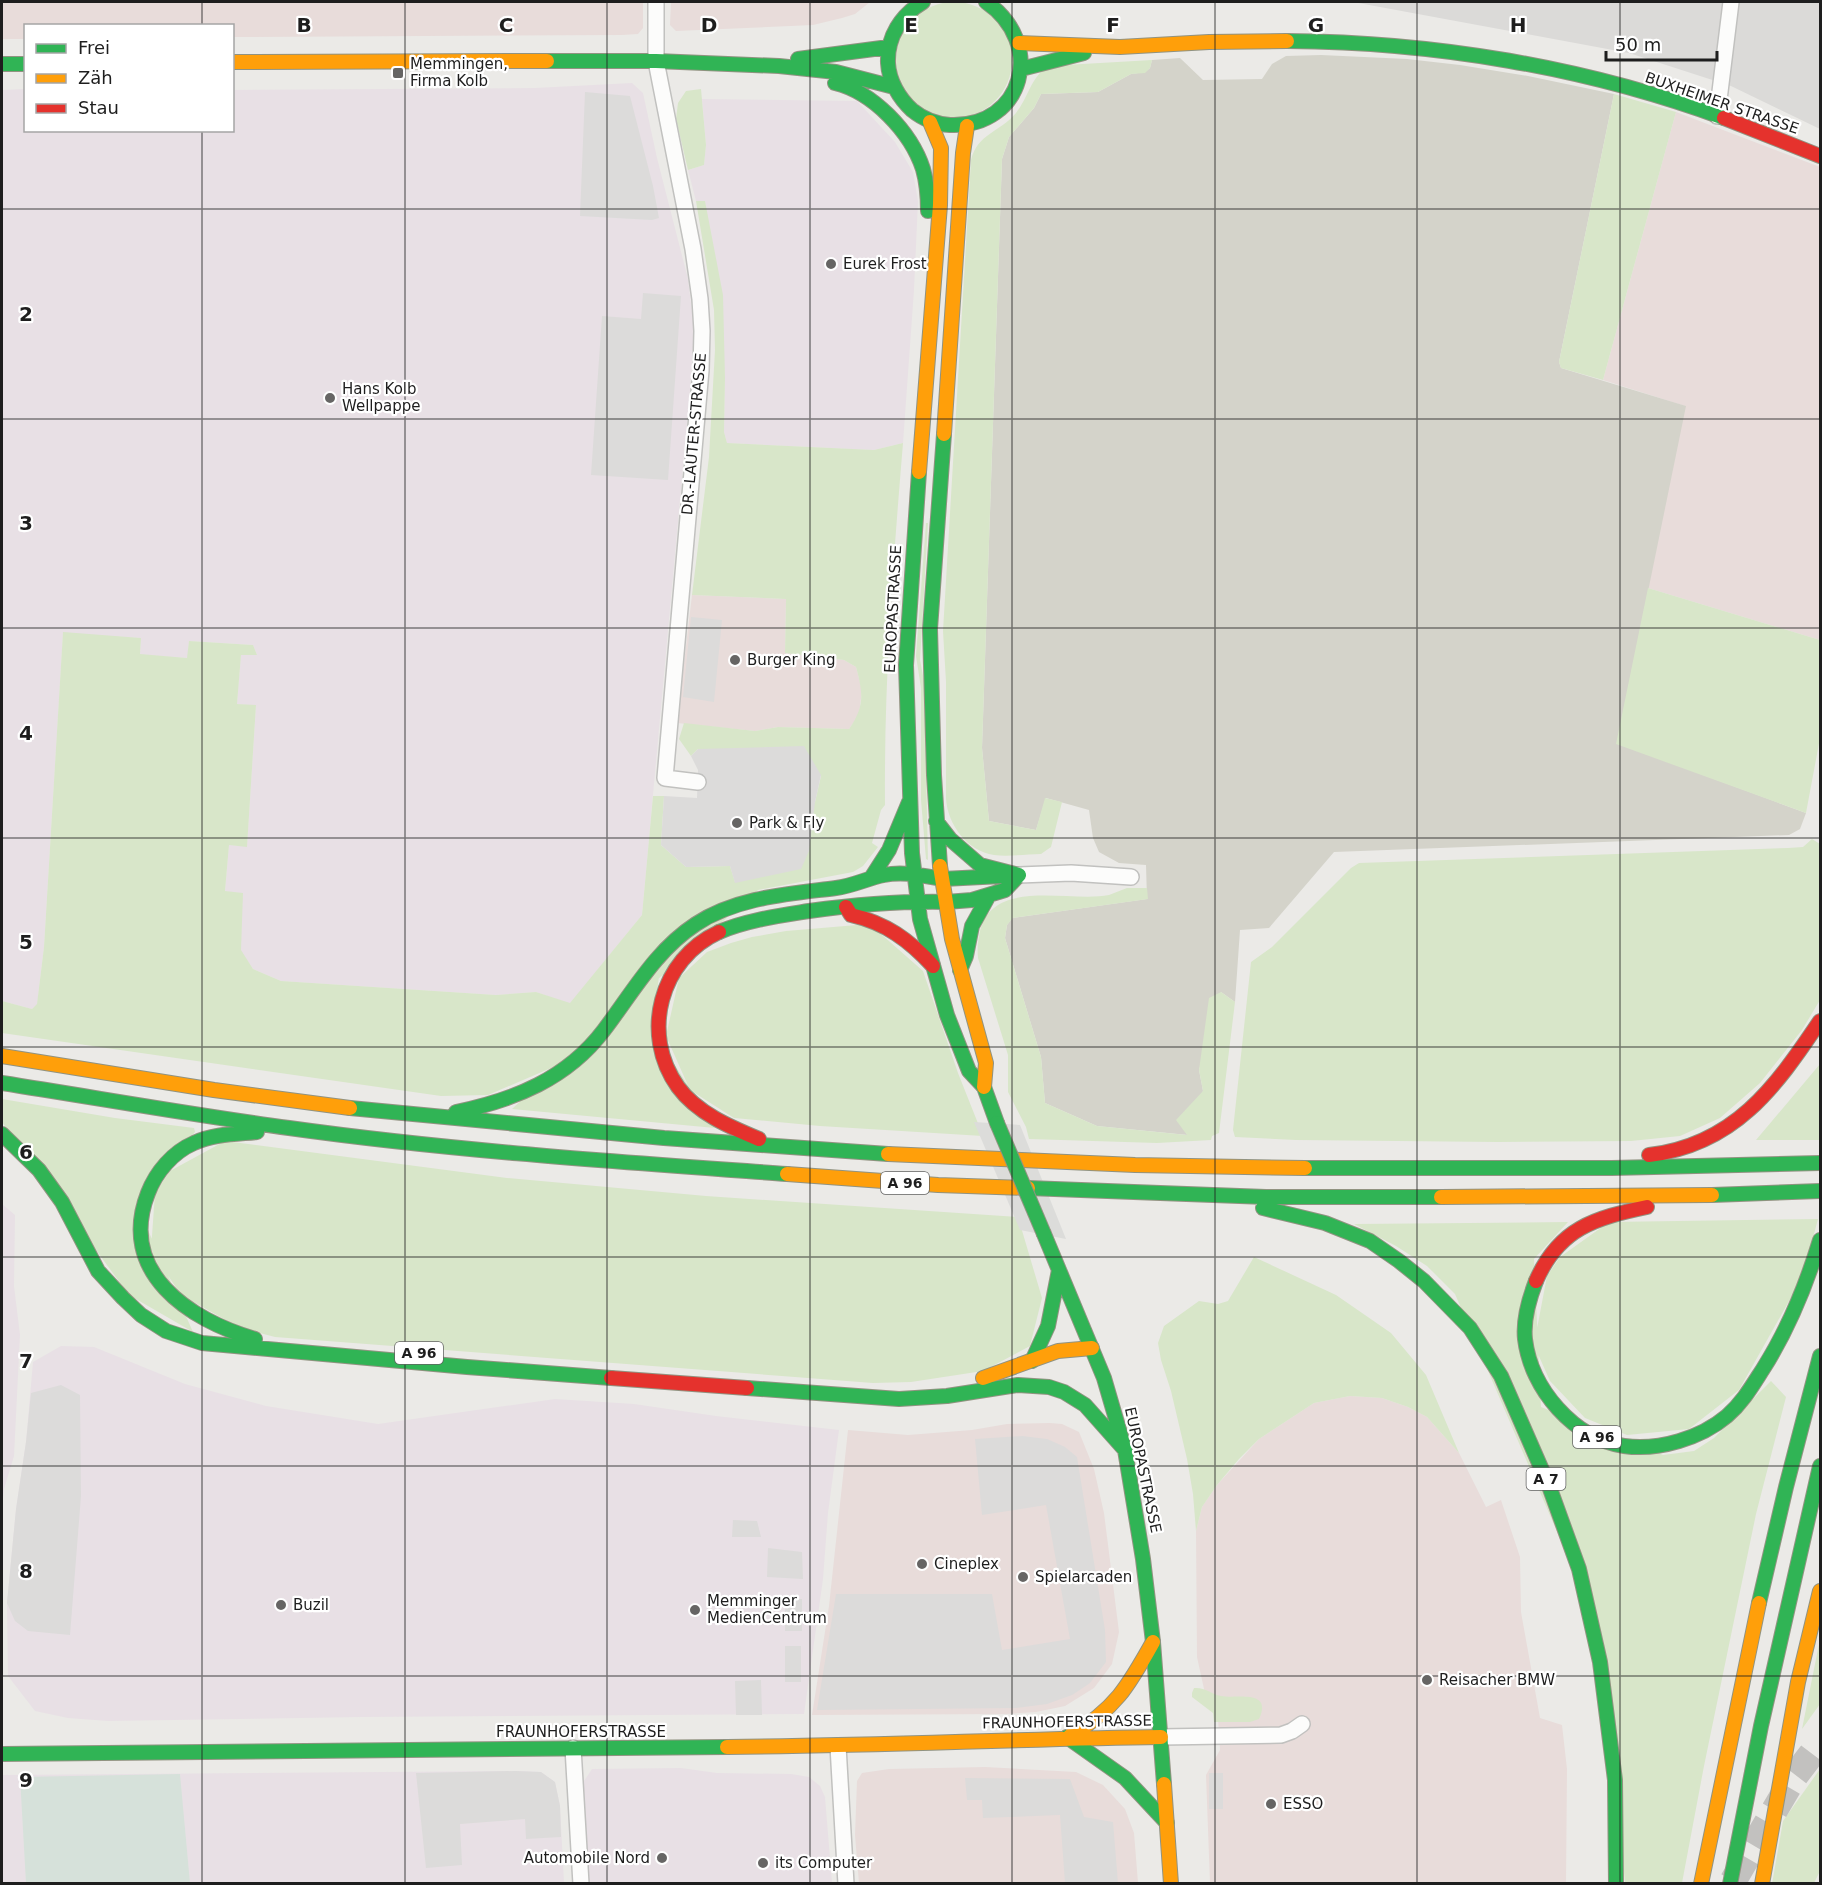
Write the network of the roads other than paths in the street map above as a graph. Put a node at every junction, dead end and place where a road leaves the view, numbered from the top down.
1 (656, 2) edge
2 (923, 2) edge
3 (986, 2) edge
4 (1731, 2) edge
5 (1019, 43) junction
6 (889, 47) junction
7 (1111, 47) junction
8 (656, 61) junction
9 (234, 62) edge
10 (2, 64) edge
11 (24, 64) edge
12 (779, 66) junction
13 (1021, 69) junction
14 (894, 87) junction
15 (1717, 116) junction
16 (930, 122) junction
17 (967, 126) junction
18 (1821, 156) edge
19 (935, 261) junction
20 (698, 782) dead end
21 (909, 802) junction
22 (936, 821) junction
23 (915, 875) junction
24 (1019, 875) junction
25 (1131, 877) dead end
26 (871, 878) junction
27 (943, 879) junction
28 (988, 897) junction
29 (918, 901) junction
30 (946, 902) junction
31 (845, 906) junction
32 (933, 966) junction
33 (960, 970) junction
34 (1821, 1021) edge
35 (2, 1056) edge
36 (2, 1083) edge
37 (984, 1087) junction
38 (428, 1117) junction
39 (288, 1128) junction
40 (2, 1134) edge
41 (782, 1148) junction
42 (1821, 1163) edge
43 (1553, 1169) junction
44 (1821, 1191) edge
45 (1702, 1195) junction
46 (1266, 1203) junction
47 (1821, 1240) edge
48 (1059, 1270) junction
49 (1092, 1348) junction
50 (1821, 1356) edge
51 (1032, 1360) junction
52 (1064, 1366) dead end
53 (1047, 1373) dead end
54 (1020, 1384) junction
55 (1125, 1450) junction
56 (1821, 1466) edge
57 (1821, 1591) edge
58 (1154, 1642) junction
59 (1302, 1724) dead end
60 (1067, 1737) junction
61 (1161, 1737) junction
62 (838, 1746) junction
63 (573, 1748) junction
64 (2, 1754) edge
65 (1167, 1823) junction
66 (581, 1884) edge
67 (846, 1884) edge
68 (1171, 1884) edge
69 (1616, 1884) edge
70 (1701, 1884) edge
71 (1730, 1884) edge
72 (1762, 1884) edge

1 - 8 street
2 - 6 main road
3 - 5 main road
4 - 15 street
5 - 7 main road, BUXHEIMER STRASSE
5 - 13 main road
6 - 12 main road
6 - 14 main road
7 - 13 main road, BUXHEIMER STRASSE
7 - 15 main road, BUXHEIMER STRASSE
8 - 9 main road
8 - 12 main road
8 - 20 street, DR.-LAUTER-STRASSE
10 - 11 main road
12 - 14 main road
12 - 19 main road
13 - 17 main road
14 - 16 main road
15 - 18 main road, BUXHEIMER STRASSE
16 - 17 main road
16 - 19 main road, EUROPASTRASSE
17 - 22 main road, EUROPASTRASSE
19 - 21 main road, EUROPASTRASSE
21 - 23 main road, EUROPASTRASSE
21 - 26 main road
22 - 24 main road
22 - 27 main road, EUROPASTRASSE
23 - 26 main road, A 96
23 - 27 main road
23 - 29 main road, EUROPASTRASSE
24 - 25 street
24 - 27 main road
24 - 28 main road
26 - 38 main road, A 96
27 - 30 main road, EUROPASTRASSE
28 - 30 main road
28 - 33 main road
29 - 30 main road
29 - 31 main road
29 - 32 main road, EUROPASTRASSE
30 - 33 main road, EUROPASTRASSE
31 - 32 main road
31 - 41 main road
32 - 37 main road, EUROPASTRASSE
33 - 37 main road, EUROPASTRASSE
34 - 43 main road
35 - 38 main road, A 96
36 - 39 main road, A 96
37 - 48 main road, EUROPASTRASSE, bridge
38 - 41 main road, A 96
39 - 46 main road, A 96
39 - 51 main road, A 96
40 - 54 main road
41 - 43 main road, A 96
42 - 43 main road, A 96
44 - 45 main road, A 96
45 - 46 main road, A 96
45 - 47 main road, A 96
46 - 69 main road, A 7
48 - 49 main road, EUROPASTRASSE
48 - 51 main road
49 - 51 main road, A 96
49 - 52 main road
49 - 55 main road, EUROPASTRASSE
50 - 70 main road
53 - 54 main road
54 - 55 main road
55 - 58 main road, EUROPASTRASSE
56 - 71 main road
57 - 72 main road
58 - 60 main road
58 - 61 main road, EUROPASTRASSE
59 - 61 street
60 - 61 main road, FRAUNHOFERSTRASSE
60 - 62 main road, FRAUNHOFERSTRASSE
60 - 65 main road
61 - 65 main road, EUROPASTRASSE
62 - 63 main road, FRAUNHOFERSTRASSE
62 - 67 street
63 - 64 main road, FRAUNHOFERSTRASSE
63 - 66 street
65 - 68 main road, EUROPASTRASSE

